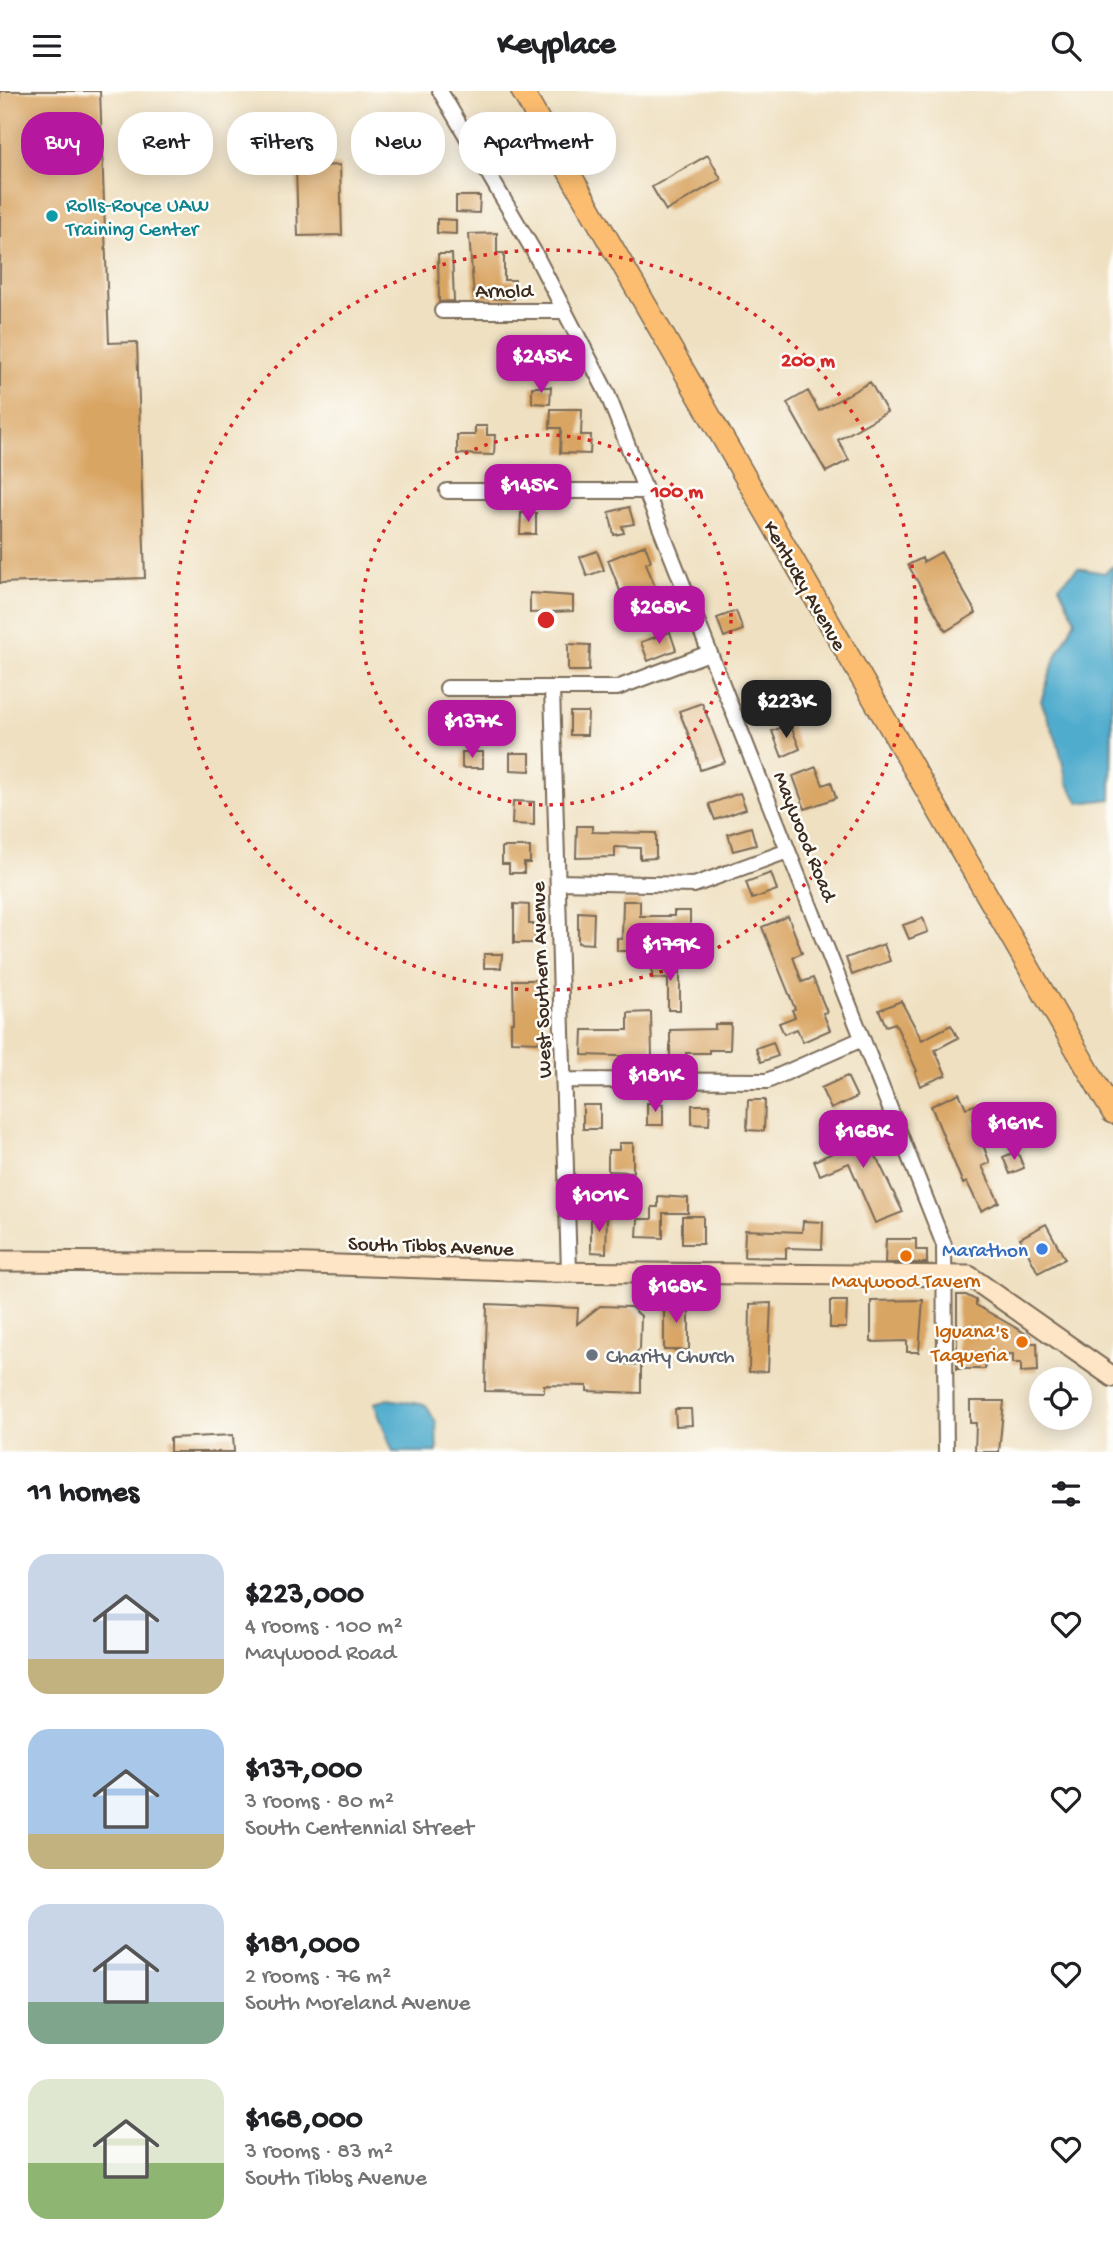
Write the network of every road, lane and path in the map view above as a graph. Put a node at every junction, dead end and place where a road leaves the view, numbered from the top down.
1 (440, 91) edge
2 (522, 91) edge
3 (442, 311) dead end
4 (565, 311) junction
5 (447, 491) dead end
6 (645, 491) junction
7 (709, 653) junction
8 (447, 688) dead end
9 (552, 688) junction
10 (788, 851) junction
11 (558, 882) junction
12 (862, 1039) junction
13 (564, 1080) junction
14 (1113, 1114) edge
15 (0, 1261) edge
16 (569, 1272) junction
17 (943, 1276) junction
18 (1113, 1377) edge
19 (946, 1452) edge

1 - 4 street, Maywood Road
2 - 14 main road, Kentucky Avenue
3 - 4 street, Arnold
4 - 6 street, Maywood Road
5 - 6 street
6 - 7 street, Maywood Road
7 - 9 street
7 - 10 street, Maywood Road
8 - 9 street
9 - 11 street, West Southern Avenue
10 - 11 street
10 - 12 street, Maywood Road
11 - 13 street, West Southern Avenue
12 - 13 street
12 - 17 street, Maywood Road
13 - 16 street, West Southern Avenue
15 - 16 main road, South Tibbs Avenue
16 - 17 main road, South Tibbs Avenue
17 - 18 main road
17 - 19 street, Maywood Road

